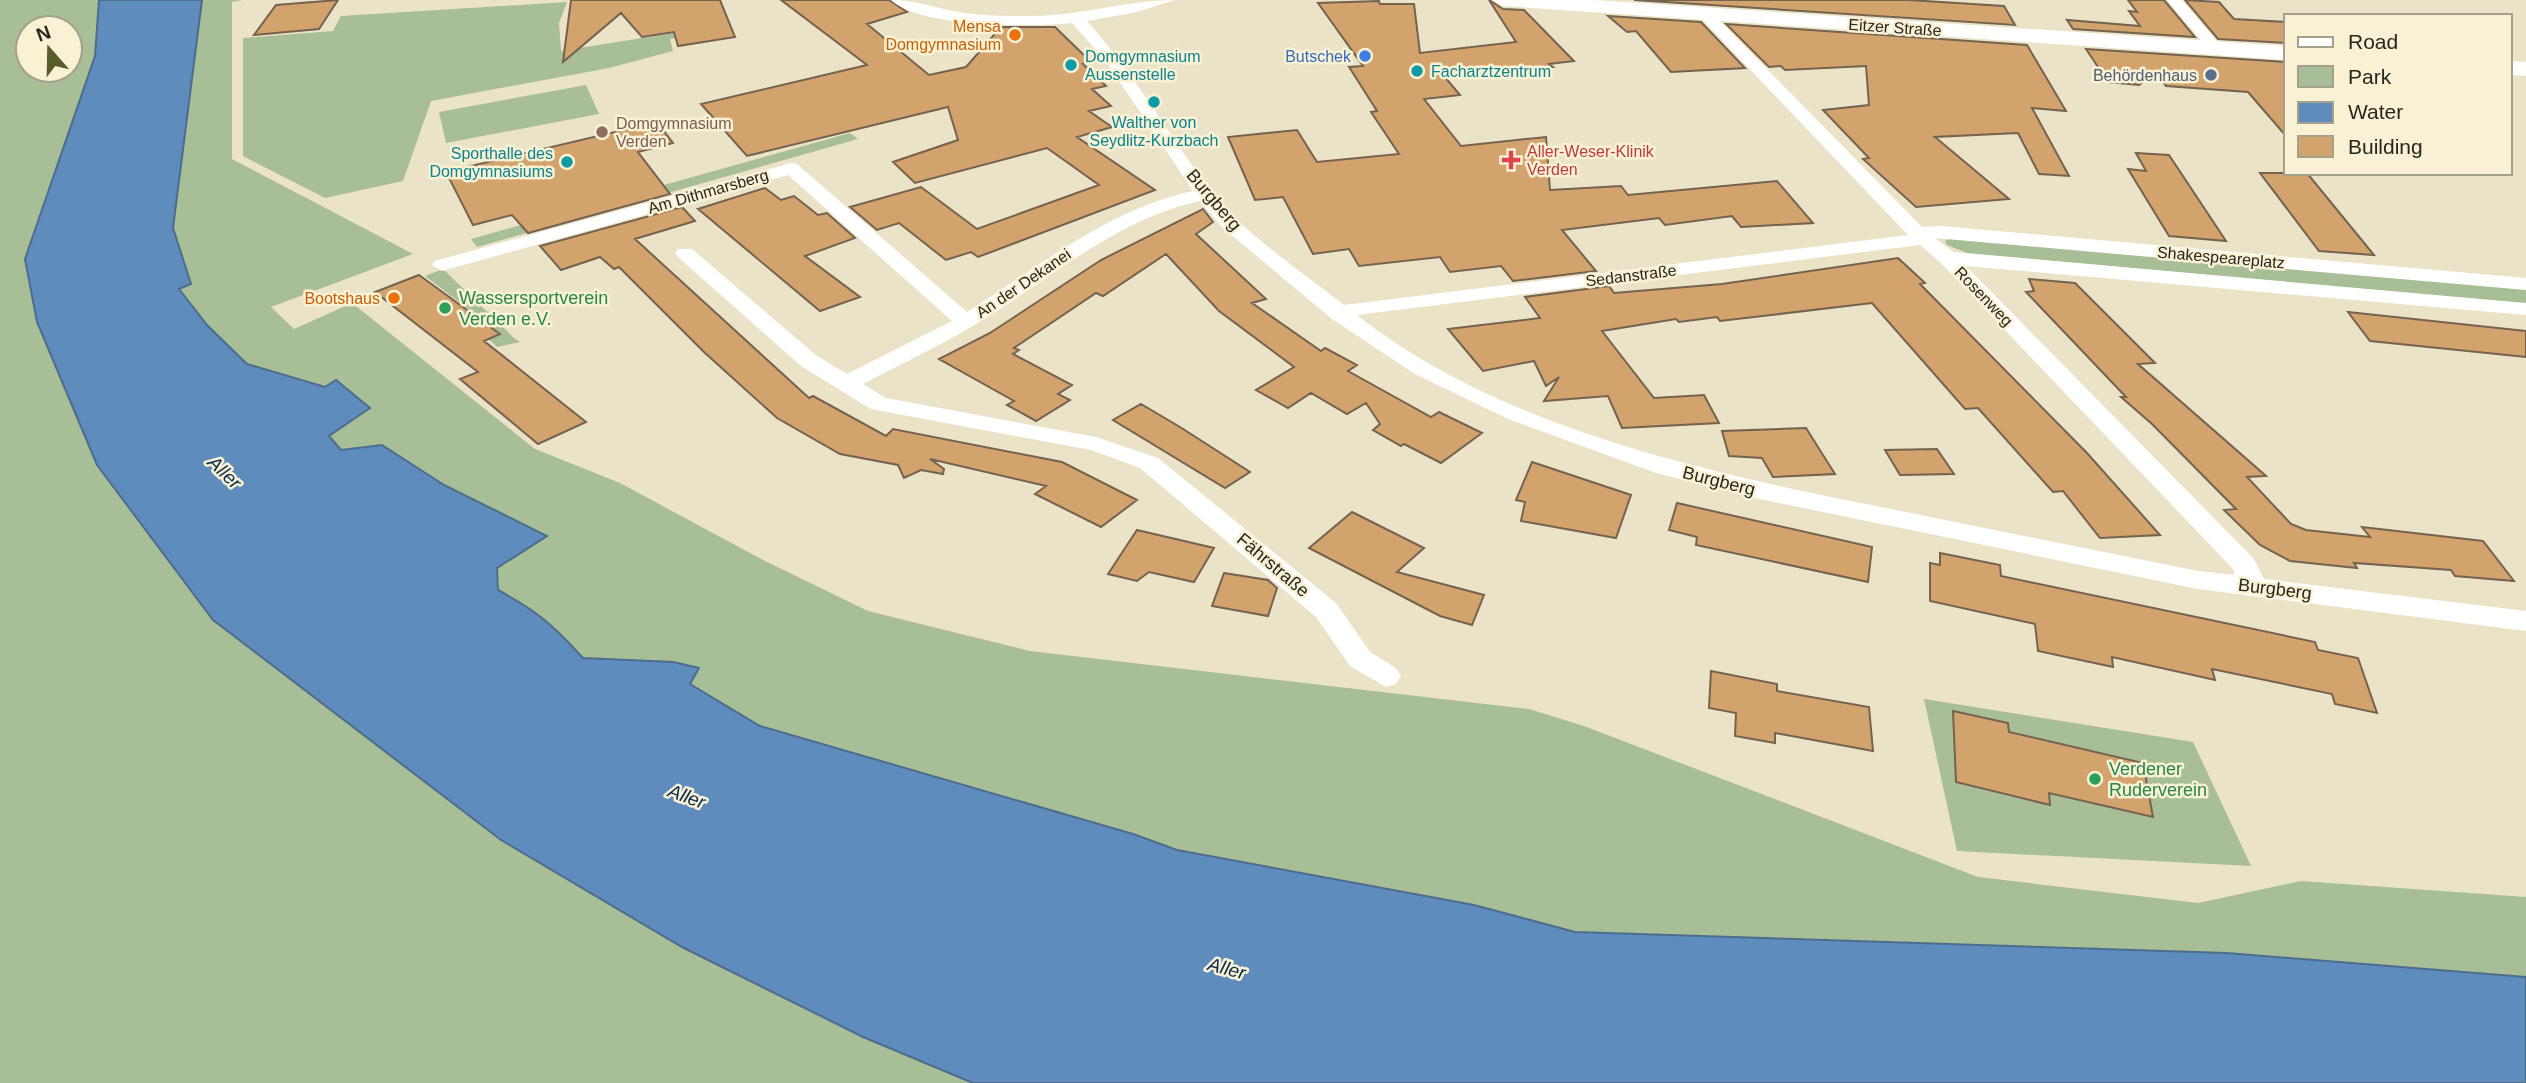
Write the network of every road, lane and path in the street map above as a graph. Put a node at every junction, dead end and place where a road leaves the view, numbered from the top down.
1 (898, 0) edge
2 (1168, 0) edge
3 (1503, 0) edge
4 (2174, 0) edge
5 (1705, 14) junction
6 (1074, 16) junction
7 (2215, 48) junction
8 (2284, 53) edge
9 (1204, 194) junction
10 (1920, 236) junction
11 (685, 253) dead end
12 (1947, 258) junction
13 (442, 265) dead end
14 (2526, 284) edge
15 (2526, 309) edge
16 (1339, 314) junction
17 (965, 321) junction
18 (846, 384) junction
19 (2253, 586) junction
20 (2526, 621) edge
21 (1387, 676) dead end

1 - 6 street
2 - 6 street
3 - 5 main road, Eitzer Straße
4 - 7 street
5 - 7 main road, Eitzer Straße
5 - 10 street, Rosenweg
6 - 9 street, Burgberg
7 - 8 main road, Eitzer Straße
9 - 16 street, Burgberg
9 - 17 street, An der Dekanei
10 - 12 street, Rosenweg
10 - 14 street, Shakespeareplatz
10 - 16 street, Sedanstraße
11 - 18 street
12 - 15 street, Shakespeareplatz
12 - 19 street, Rosenweg
13 - 17 street, Am Dithmarsberg
16 - 19 street, Burgberg
17 - 18 street, An der Dekanei
18 - 21 street, Fährstraße
19 - 20 street, Burgberg

